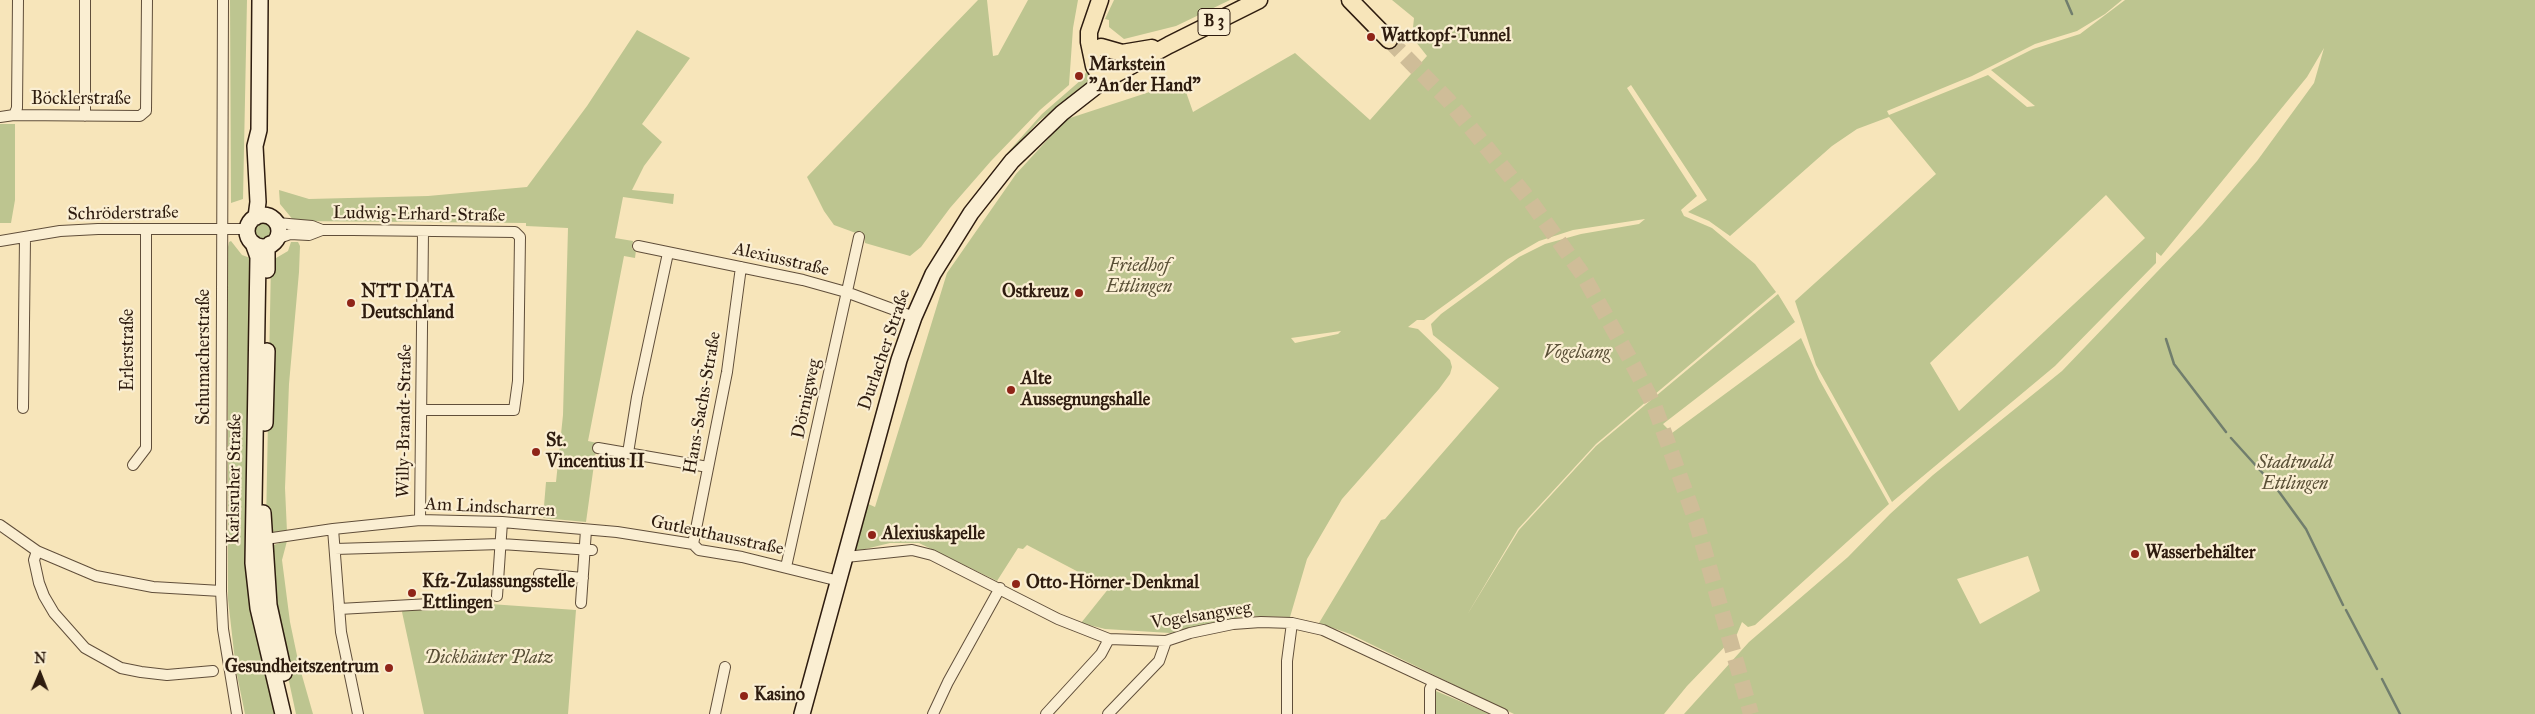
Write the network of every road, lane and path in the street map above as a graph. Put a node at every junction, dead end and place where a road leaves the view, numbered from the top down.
1 (18, 0) edge
2 (85, 0) edge
3 (147, 0) edge
4 (223, 0) edge
5 (260, 0) edge
6 (1100, 0) edge
7 (1259, 0) edge
8 (1350, 0) edge
9 (1093, 19) junction
10 (1389, 40) tunnel mouth
11 (1169, 44) junction
12 (1101, 47) junction
13 (1109, 78) junction
14 (14, 115) junction
15 (85, 116) junction
16 (0, 117) edge
17 (222, 229) junction
18 (146, 230) junction
19 (264, 230) junction
20 (322, 230) junction
21 (423, 231) junction
22 (859, 237) dead end
23 (25, 238) junction
24 (0, 241) edge
25 (638, 246) dead end
26 (668, 253) junction
27 (740, 267) junction
28 (846, 292) junction
29 (914, 317) junction
30 (23, 408) dead end
31 (423, 410) junction
32 (598, 448) dead end
33 (628, 453) junction
34 (133, 465) dead end
35 (708, 467) junction
36 (420, 520) junction
37 (502, 522) junction
38 (0, 525) edge
39 (332, 529) junction
40 (586, 530) junction
41 (258, 540) junction
42 (501, 544) junction
43 (693, 544) junction
44 (335, 549) junction
45 (588, 549) junction
46 (37, 551) junction
47 (846, 557) junction
48 (786, 567) junction
49 (539, 574) dead end
50 (583, 578) junction
51 (839, 581) junction
52 (1000, 588) junction
53 (221, 591) junction
54 (496, 596) dead end
55 (581, 603) dead end
56 (430, 604) dead end
57 (339, 609) junction
58 (1292, 623) junction
59 (1109, 639) junction
60 (1166, 641) junction
61 (725, 667) dead end
62 (213, 670) dead end
63 (1433, 683) junction
64 (237, 714) edge
65 (283, 714) edge
66 (293, 714) edge
67 (358, 714) edge
68 (715, 714) edge
69 (802, 714) edge
70 (933, 714) edge
71 (1046, 714) edge
72 (1108, 714) edge
73 (1286, 714) edge
74 (1430, 714) edge
75 (1503, 714) edge

1 - 14 street, Böcklerstraße
2 - 15 street
3 - 15 street, Böcklerstraße
4 - 17 street, Schumacherstraße
5 - 19 main road, Karlsruher Straße
6 - 9 main road
7 - 11 main road, Durlacher Straße / B 3
8 - 10 main road
9 - 12 main road
9 - 13 main road
11 - 12 main road
11 - 13 main road, Durlacher Straße / B 3
12 - 13 main road
13 - 29 main road, Durlacher Straße
14 - 15 street, Böcklerstraße
14 - 16 street, Böcklerstraße
17 - 18 street, Schröderstraße
17 - 19 street, Schröderstraße
17 - 53 street, Schumacherstraße
18 - 23 street, Schröderstraße
18 - 34 street, Erlerstraße
19 - 20 street, Ludwig-Erhard-Straße
19 - 20 street, Ludwig-Erhard-Straße
19 - 41 main road, Karlsruher Straße
20 - 21 street, Ludwig-Erhard-Straße
21 - 31 street, Willy-Brandt-Straße
21 - 31 street, Ludwig-Erhard-Straße
22 - 28 street, Dörnigweg
23 - 24 street, Schröderstraße
23 - 30 street
25 - 26 street, Alexiusstraße
26 - 27 street, Alexiusstraße
26 - 33 street
27 - 28 street, Alexiusstraße
27 - 35 street, Hans-Sachs-Straße
28 - 29 street, Alexiusstraße
28 - 48 street, Dörnigweg
29 - 47 main road, Durlacher Straße
31 - 36 street, Willy-Brandt-Straße
32 - 33 street
33 - 35 street
35 - 43 street, Hans-Sachs-Straße
36 - 37 street, Am Lindscharren
36 - 39 street, Am Lindscharren
37 - 40 street, Am Lindscharren
37 - 42 street
38 - 46 street
39 - 41 street, Am Lindscharren
39 - 44 street
40 - 43 street, Gutleuthausstraße
40 - 45 street
41 - 65 main road, Karlsruher Straße
41 - 66 main road, Karlsruher Straße
42 - 44 street
42 - 45 street
42 - 54 street
43 - 48 street, Gutleuthausstraße
44 - 57 street
45 - 50 street
46 - 53 street
46 - 62 street
47 - 51 main road, Durlacher Straße
47 - 52 street, Vogelsangweg
48 - 51 street, Gutleuthausstraße
49 - 50 street
50 - 55 street
51 - 69 main road, Durlacher Straße
52 - 59 street, Vogelsangweg
52 - 70 street
53 - 64 street, Schumacherstraße
56 - 57 street
57 - 67 street
58 - 60 street, Vogelsangweg
58 - 63 street, Vogelsangweg
58 - 73 street
59 - 60 street, Vogelsangweg
59 - 71 street
60 - 72 street
61 - 68 street
63 - 74 street
63 - 75 street, Vogelsangweg

